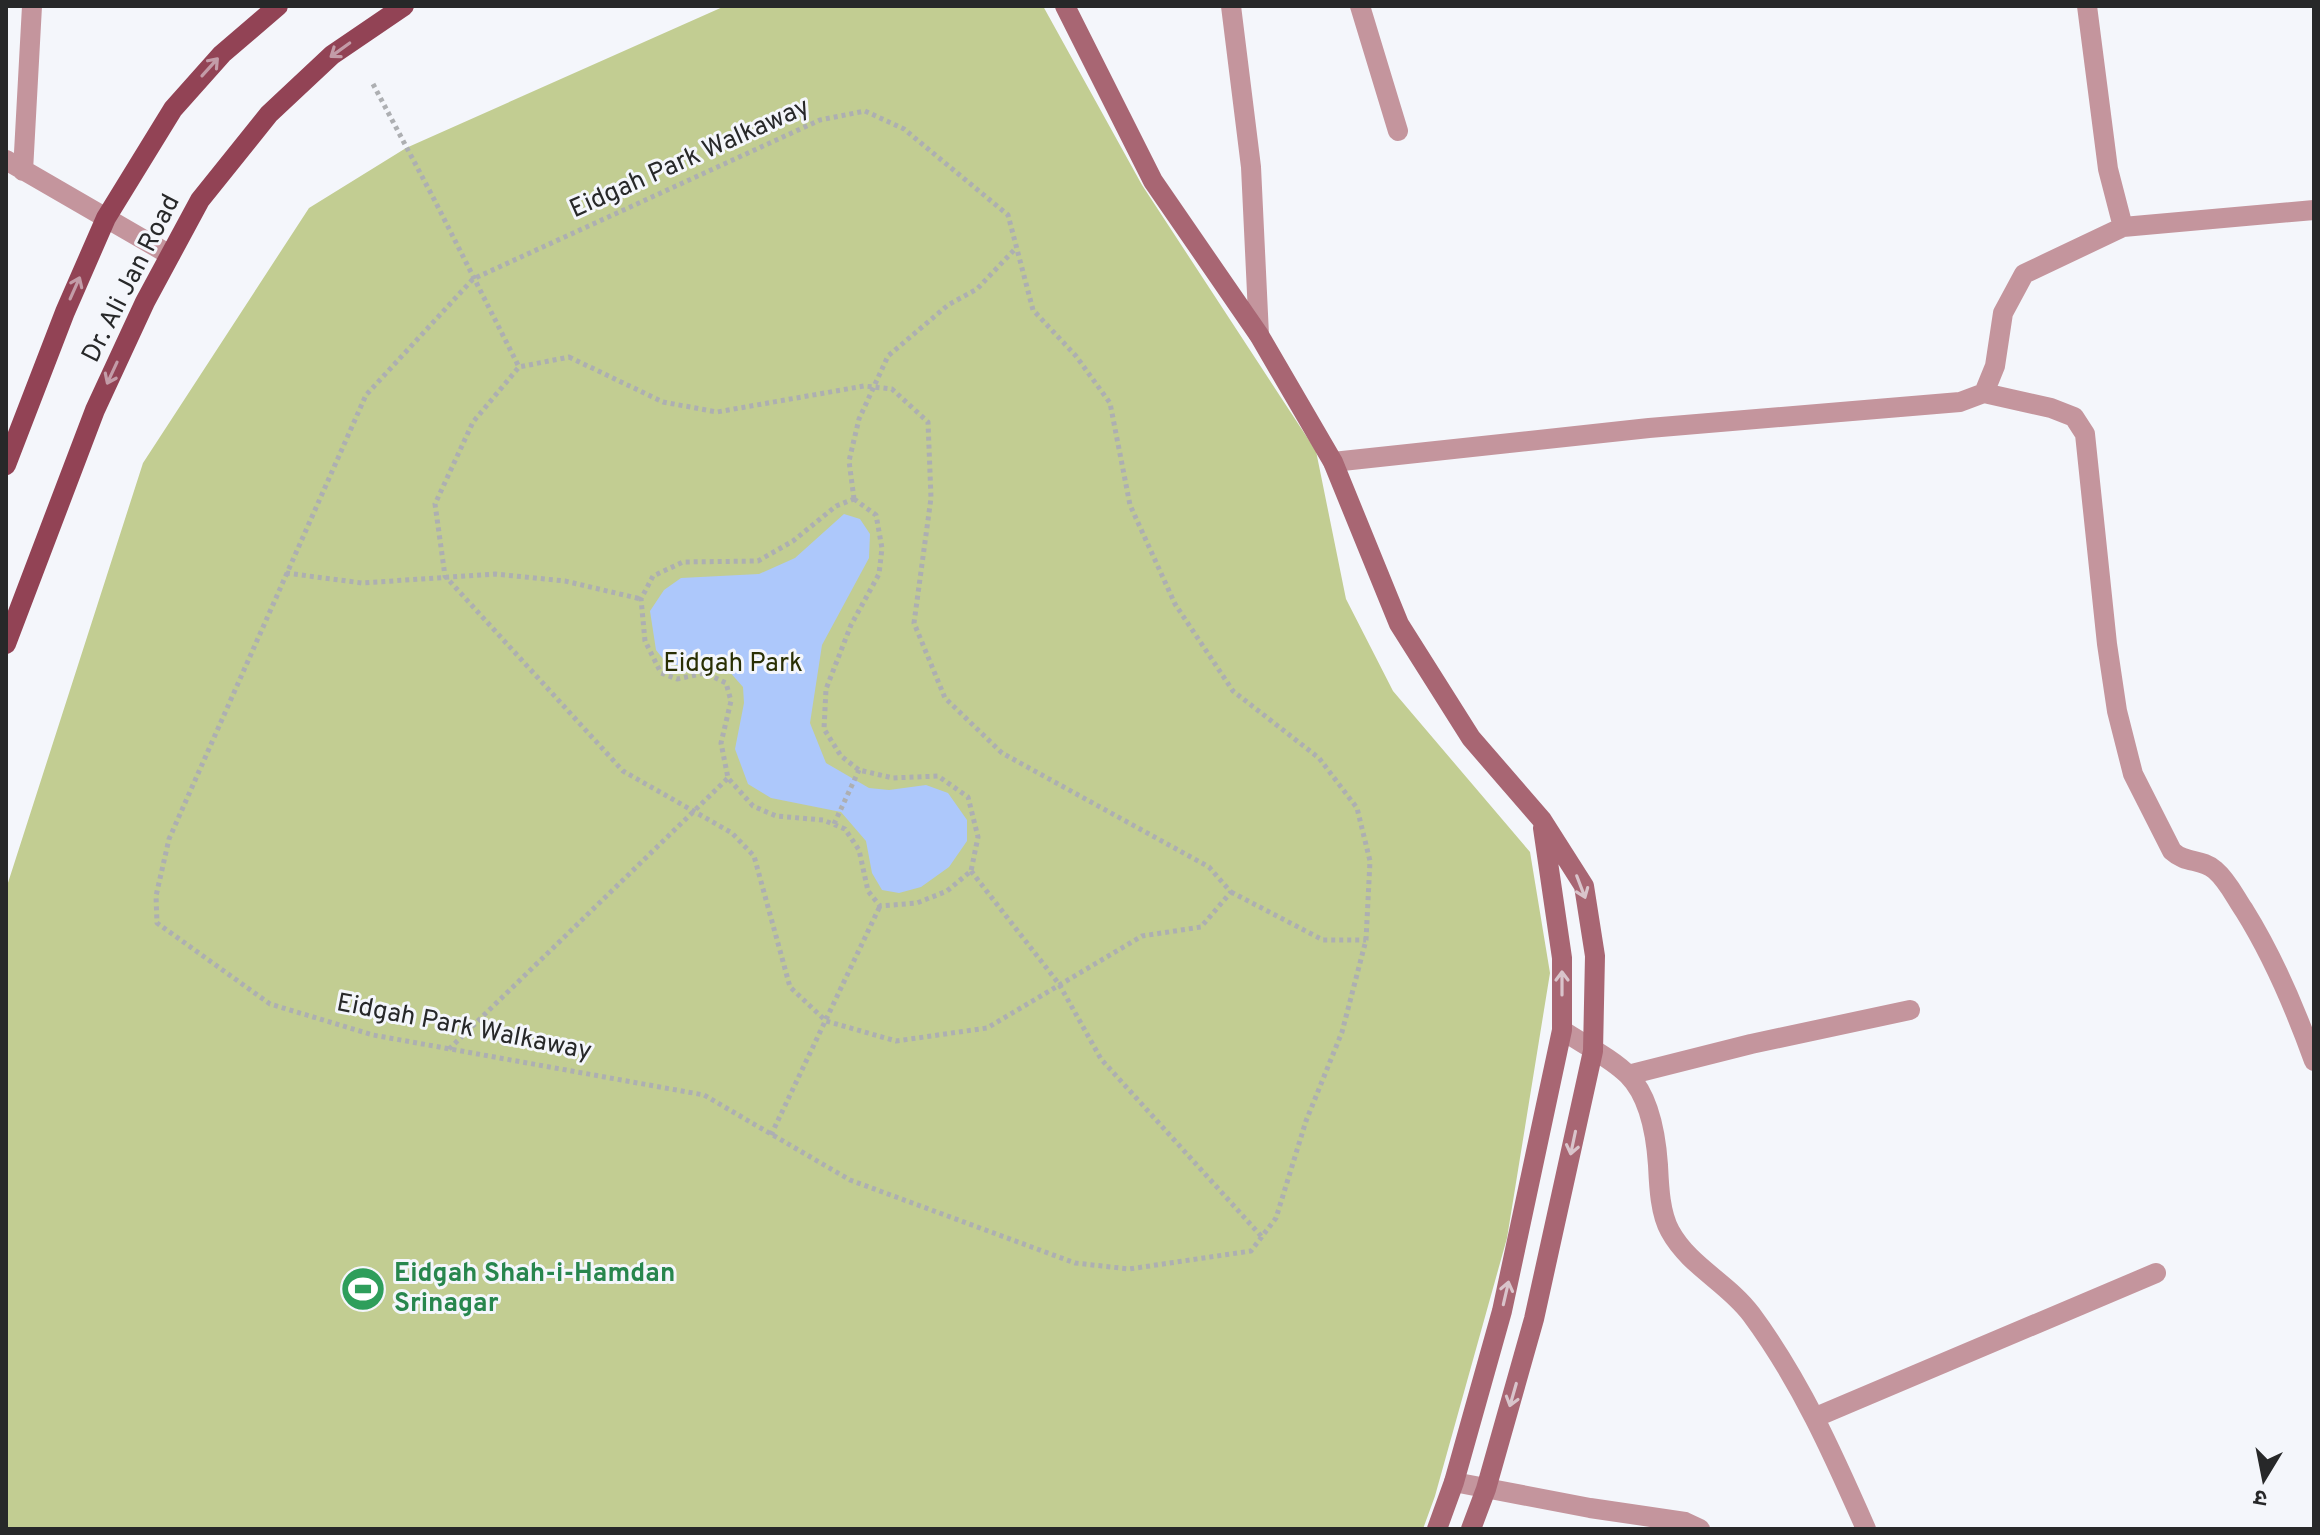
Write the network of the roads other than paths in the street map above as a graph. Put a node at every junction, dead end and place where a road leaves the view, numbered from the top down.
1 (32, 6) edge
2 (278, 6) edge
3 (404, 6) edge
4 (1065, 6) edge
5 (1231, 6) edge
6 (1360, 6) edge
7 (2087, 6) edge
8 (1398, 131) dead end
9 (15, 166) edge
10 (2314, 210) edge
11 (106, 218) junction
12 (2123, 227) junction
13 (170, 255) junction
14 (1259, 335) junction
15 (1984, 393) junction
16 (1333, 462) junction
17 (6, 465) edge
18 (6, 644) edge
19 (1542, 820) junction
20 (1910, 1010) dead end
21 (1562, 1030) junction
22 (1593, 1051) junction
23 (2314, 1061) edge
24 (1628, 1075) junction
25 (2156, 1273) dead end
26 (1816, 1417) junction
27 (1454, 1482) junction
28 (1486, 1489) junction
29 (1437, 1529) edge
30 (1471, 1529) edge
31 (1700, 1529) edge
32 (1866, 1529) edge

1 - 9 street
11 -> 2 main road, Dr. Ali Jan Road
3 -> 13 main road, Dr. Ali Jan Road
4 - 14 street
5 - 14 street
6 - 8 street
7 - 12 street
9 - 11 street
10 - 12 street
11 - 13 street
17 -> 11 main road, Dr. Ali Jan Road
12 - 15 street
13 -> 18 main road, Dr. Ali Jan Road
14 - 16 street
15 - 16 street
15 - 23 street
16 - 19 street
21 -> 19 street
19 -> 22 street
20 - 24 street
21 - 22 street
27 -> 21 street
22 - 24 street
22 -> 28 street
24 - 26 street
25 - 26 street
26 - 32 street
27 - 28 street
27 - 29 street
28 - 30 street
28 - 31 street

